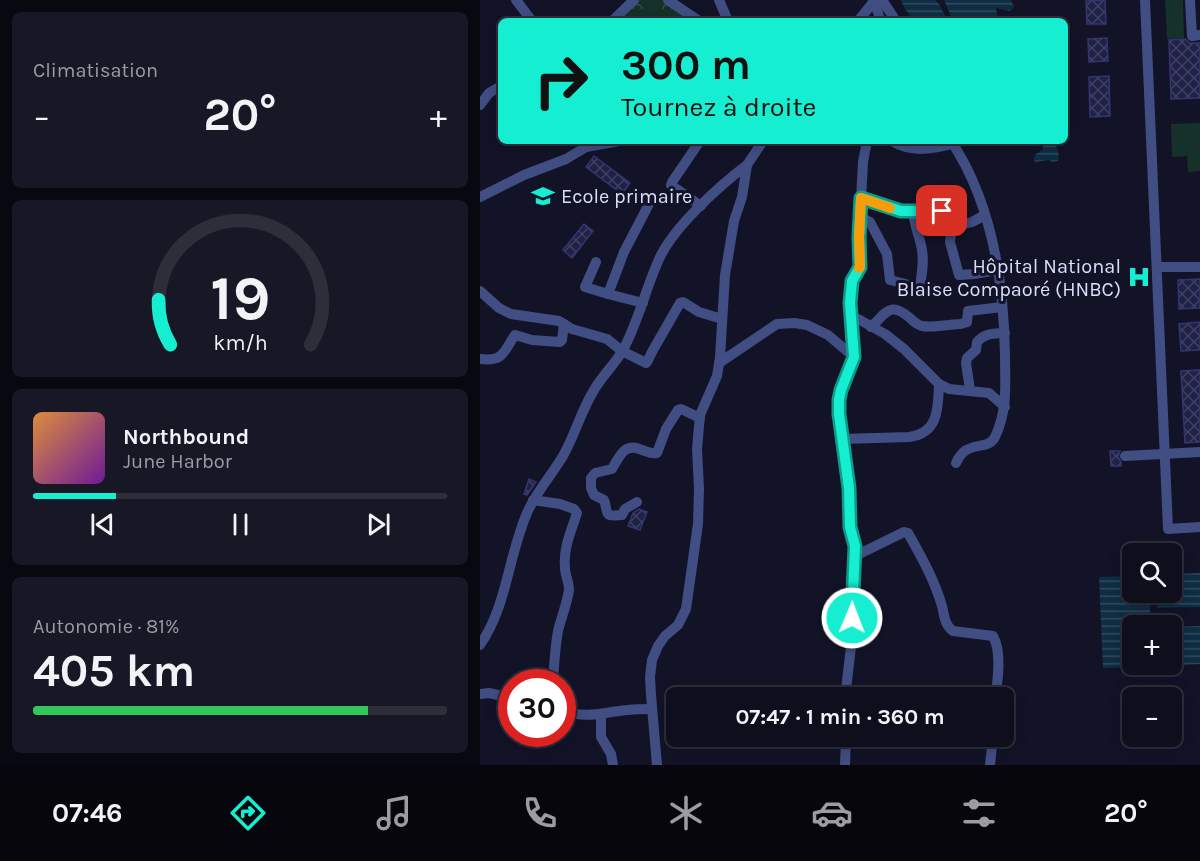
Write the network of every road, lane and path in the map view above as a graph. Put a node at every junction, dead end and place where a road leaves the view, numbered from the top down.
1 (516, 0) edge
2 (634, 0) edge
3 (668, 0) edge
4 (719, 0) edge
5 (1145, 0) edge
6 (1190, 0) edge
7 (876, 1) edge
8 (1195, 16) edge
9 (530, 18) edge
10 (615, 18) edge
11 (695, 18) edge
12 (727, 18) edge
13 (861, 18) edge
14 (880, 18) edge
15 (893, 18) edge
16 (1200, 35) edge
17 (498, 88) edge
18 (482, 100) edge
19 (602, 144) edge
20 (698, 144) edge
21 (752, 144) edge
22 (761, 144) edge
23 (866, 144) edge
24 (896, 144) edge
25 (947, 144) edge
26 (953, 144) edge
27 (750, 161) junction
28 (480, 197) edge
29 (861, 198) junction
30 (650, 204) dead end
31 (701, 206) junction
32 (914, 211) junction
33 (985, 215) junction
34 (860, 217) junction
35 (953, 219) junction
36 (596, 262) dead end
37 (1157, 267) junction
38 (1200, 267) edge
39 (997, 270) junction
40 (480, 291) edge
41 (608, 294) junction
42 (643, 303) junction
43 (1002, 308) junction
44 (850, 315) junction
45 (722, 319) junction
46 (564, 324) junction
47 (871, 327) junction
48 (1005, 333) junction
49 (622, 351) junction
50 (854, 357) junction
51 (480, 359) edge
52 (719, 363) junction
53 (939, 384) junction
54 (970, 390) junction
55 (1005, 407) junction
56 (700, 418) junction
57 (842, 439) junction
58 (1200, 452) edge
59 (1165, 454) junction
60 (1125, 456) dead end
61 (956, 463) dead end
62 (533, 500) junction
63 (637, 502) dead end
64 (1200, 527) edge
65 (855, 556) junction
66 (480, 645) edge
67 (554, 669) edge
68 (846, 687) edge
69 (997, 687) edge
70 (480, 694) edge
71 (498, 695) edge
72 (652, 709) junction
73 (601, 714) junction
74 (576, 715) edge
75 (846, 747) edge
76 (992, 747) edge
77 (613, 765) edge
78 (657, 765) edge
79 (845, 765) edge
80 (990, 765) edge

1 - 9 street
2 - 10 street
3 - 11 street
4 - 12 street
5 - 37 street
6 - 8 street
7 - 13 street
7 - 14 street
7 - 15 street
8 - 16 street
17 - 18 street
19 - 28 street
20 - 31 street
21 - 27 street
22 - 27 street
23 - 29 street
24 - 25 street
26 - 33 street
27 - 31 street
27 - 45 street
29 - 32 street
29 - 34 street
30 - 41 street
31 - 42 street
32 - 34 street
32 - 35 street
33 - 35 street
33 - 39 street
34 - 44 street
35 - 39 street
36 - 41 street
37 - 38 street
37 - 59 street
39 - 43 street
40 - 46 street
41 - 42 street
42 - 49 street
43 - 47 street
43 - 48 street
44 - 47 street
44 - 50 street
45 - 49 street
45 - 52 street
46 - 49 street
46 - 51 street
47 - 53 street
48 - 54 street
48 - 55 street
49 - 62 street
50 - 52 street
50 - 57 street
52 - 56 street
53 - 54 street
53 - 57 street
54 - 55 street
55 - 61 street
56 - 63 street
56 - 72 street
57 - 65 street
58 - 59 street
59 - 60 street
59 - 64 street
62 - 66 street
62 - 67 street
65 - 68 street
65 - 69 street
70 - 71 street
72 - 73 street
72 - 78 street
73 - 74 street
73 - 77 street
75 - 79 street
76 - 80 street

